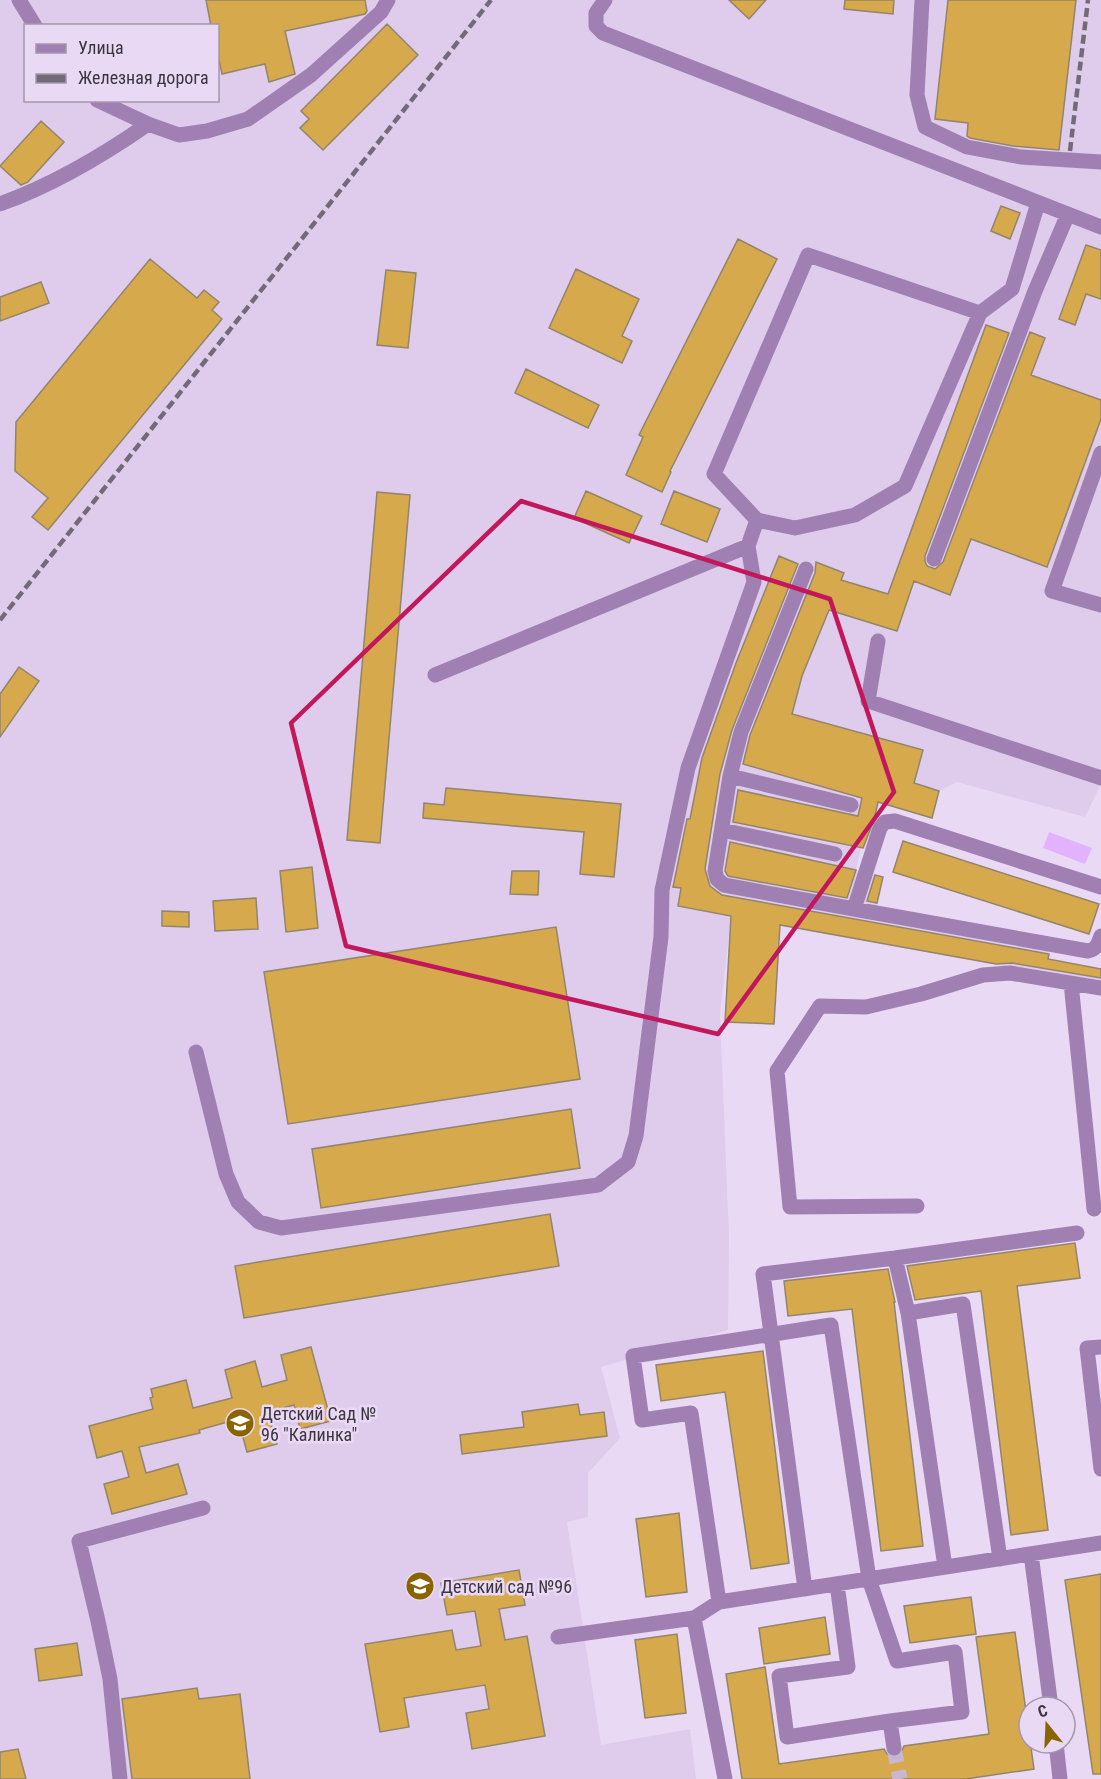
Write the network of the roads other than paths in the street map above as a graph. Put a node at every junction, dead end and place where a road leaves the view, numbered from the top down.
1 (19, 0) edge
2 (388, 0) edge
3 (605, 0) edge
4 (922, 0) edge
5 (34, 24) edge
6 (101, 102) edge
7 (148, 124) junction
8 (1101, 162) edge
9 (1038, 203) junction
10 (0, 204) edge
11 (1068, 214) junction
12 (1101, 226) edge
13 (980, 313) junction
14 (1101, 453) edge
15 (757, 520) junction
16 (748, 546) junction
17 (934, 560) dead end
18 (806, 569) dead end
19 (1101, 605) edge
20 (878, 641) dead end
21 (435, 675) dead end
22 (730, 776) junction
23 (1101, 778) edge
24 (851, 805) dead end
25 (722, 830) junction
26 (835, 854) dead end
27 (1101, 887) edge
28 (854, 909) junction
29 (1101, 936) edge
30 (1071, 983) junction
31 (1101, 988) edge
32 (196, 1052) dead end
33 (917, 1206) dead end
34 (1094, 1209) dead end
35 (1077, 1233) dead end
36 (896, 1258) junction
37 (908, 1312) junction
38 (771, 1335) junction
39 (1101, 1347) edge
40 (1101, 1469) edge
41 (203, 1508) dead end
42 (1101, 1543) edge
43 (1031, 1554) junction
44 (1000, 1559) junction
45 (945, 1567) junction
46 (869, 1579) junction
47 (837, 1584) junction
48 (805, 1589) junction
49 (719, 1602) junction
50 (694, 1618) junction
51 (558, 1637) dead end
52 (1049, 1695) edge
53 (890, 1721) junction
54 (894, 1748) tunnel mouth
55 (1057, 1755) edge
56 (120, 1779) edge
57 (725, 1779) edge
58 (1060, 1779) edge

1 - 5 street
2 - 7 street
3 - 9 street
4 - 8 street
6 - 7 street
7 - 10 street
9 - 11 street
9 - 13 street
11 - 12 street
11 - 17 street
13 - 15 street
13 - 15 street
14 - 19 street
15 - 16 street
16 - 21 street
16 - 32 street
18 - 22 street
20 - 23 street
22 - 24 street
22 - 25 street
25 - 26 street
25 - 28 street
27 - 28 street
28 - 29 street
30 - 31 street
30 - 33 street
30 - 34 street
35 - 36 street
36 - 37 street
36 - 38 street
37 - 44 street
37 - 45 street
38 - 46 street
38 - 48 street
38 - 49 street
39 - 40 street
41 - 56 street
42 - 43 street
43 - 44 street
43 - 52 street
44 - 45 street
45 - 46 street
46 - 47 street
46 - 53 street
47 - 48 street
47 - 53 street
48 - 49 street
49 - 50 street
50 - 51 street
50 - 57 street
53 - 54 street
55 - 58 street

